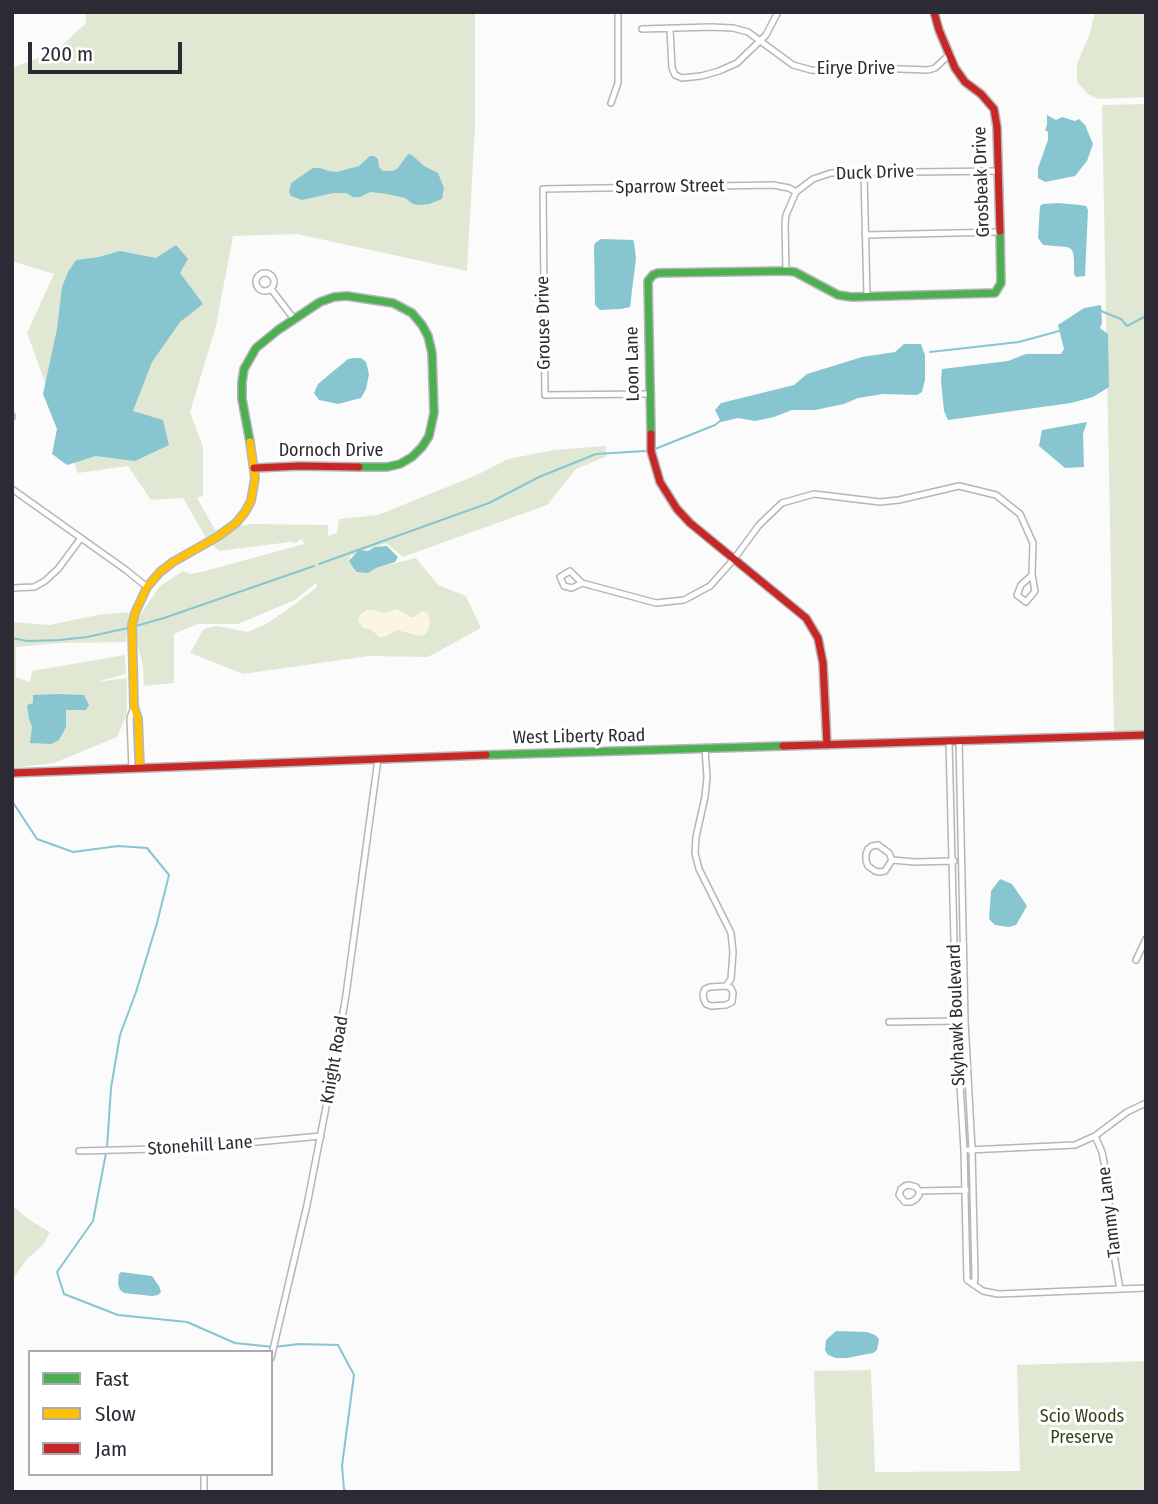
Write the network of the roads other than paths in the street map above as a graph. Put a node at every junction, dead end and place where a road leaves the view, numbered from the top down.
1 (618, 12) edge
2 (934, 12) edge
3 (777, 13) edge
4 (642, 29) dead end
5 (670, 29) junction
6 (759, 40) junction
7 (950, 54) junction
8 (611, 103) dead end
9 (999, 170) junction
10 (864, 173) junction
11 (543, 189) joint
12 (796, 192) junction
13 (999, 232) junction
14 (865, 235) junction
15 (786, 271) junction
16 (1001, 283) joint
17 (271, 289) dead end
18 (867, 297) junction
19 (294, 319) junction
20 (649, 394) junction
21 (254, 468) junction
22 (12, 489) edge
23 (81, 538) junction
24 (734, 559) junction
25 (1032, 575) junction
26 (582, 583) junction
27 (12, 587) edge
28 (147, 587) junction
29 (1146, 735) edge
30 (949, 741) junction
31 (958, 741) junction
32 (827, 745) junction
33 (705, 749) junction
34 (378, 759) junction
35 (136, 768) junction
36 (12, 773) edge
37 (892, 860) junction
38 (952, 861) junction
39 (961, 861) junction
40 (1146, 939) edge
41 (1136, 960) dead end
42 (726, 986) junction
43 (957, 1021) junction
44 (965, 1021) junction
45 (889, 1022) dead end
46 (1146, 1103) edge
47 (321, 1136) junction
48 (1095, 1136) junction
49 (972, 1149) junction
50 (964, 1150) junction
51 (79, 1151) dead end
52 (973, 1189) junction
53 (964, 1190) junction
54 (919, 1191) dead end
55 (974, 1285) junction
56 (1146, 1288) edge
57 (1121, 1289) junction
58 (273, 1350) edge

1 - 8 street
2 - 7 street, Grosbeak Drive
3 - 6 street
4 - 5 street, Eirye Drive
5 - 6 street, Eirye Drive
5 - 6 street
6 - 7 street, Eirye Drive
7 - 9 street, Grosbeak Drive
9 - 10 street, Duck Drive
9 - 13 street, Grosbeak Drive
10 - 12 street, Duck Drive
10 - 14 street
11 - 12 street, Sparrow Street
11 - 20 street, Grouse Drive
12 - 15 street
13 - 14 street
13 - 16 street, Grosbeak Drive
14 - 18 street
15 - 18 street, Loon Lane
15 - 20 street, Loon Lane
16 - 18 street, Loon Lane
17 - 19 street
19 - 21 street, Dornoch Drive
19 - 21 street, Dornoch Drive
20 - 24 street, Loon Lane
21 - 28 street, Dornoch Drive
22 - 23 street
23 - 27 street
23 - 28 street
24 - 25 street
24 - 26 street
24 - 32 street, Loon Lane
25 - 25 street
26 - 26 street
28 - 35 street, Dornoch Drive
29 - 31 street, West Liberty Road
30 - 31 street, West Liberty Road
30 - 32 street, West Liberty Road
30 - 38 street, Skyhawk Boulevard
31 - 39 street, Skyhawk Boulevard
32 - 33 street, West Liberty Road
33 - 34 street, West Liberty Road
33 - 42 street
34 - 35 street, West Liberty Road
34 - 47 street, Knight Road
35 - 36 street, West Liberty Road
37 - 37 street
37 - 38 street
38 - 39 street
38 - 43 street, Skyhawk Boulevard
39 - 44 street, Skyhawk Boulevard
40 - 41 street
42 - 42 street
43 - 44 street
43 - 45 street
43 - 50 street, Skyhawk Boulevard
44 - 49 street, Skyhawk Boulevard
46 - 48 street
47 - 51 street, Stonehill Lane
47 - 58 street, Knight Road
48 - 49 street
48 - 57 street, Tammy Lane
49 - 50 street
49 - 52 street, Skyhawk Boulevard
50 - 53 street, Skyhawk Boulevard
52 - 53 street
52 - 55 street, Skyhawk Boulevard
53 - 54 street
53 - 55 street, Skyhawk Boulevard
55 - 57 street
56 - 57 street

